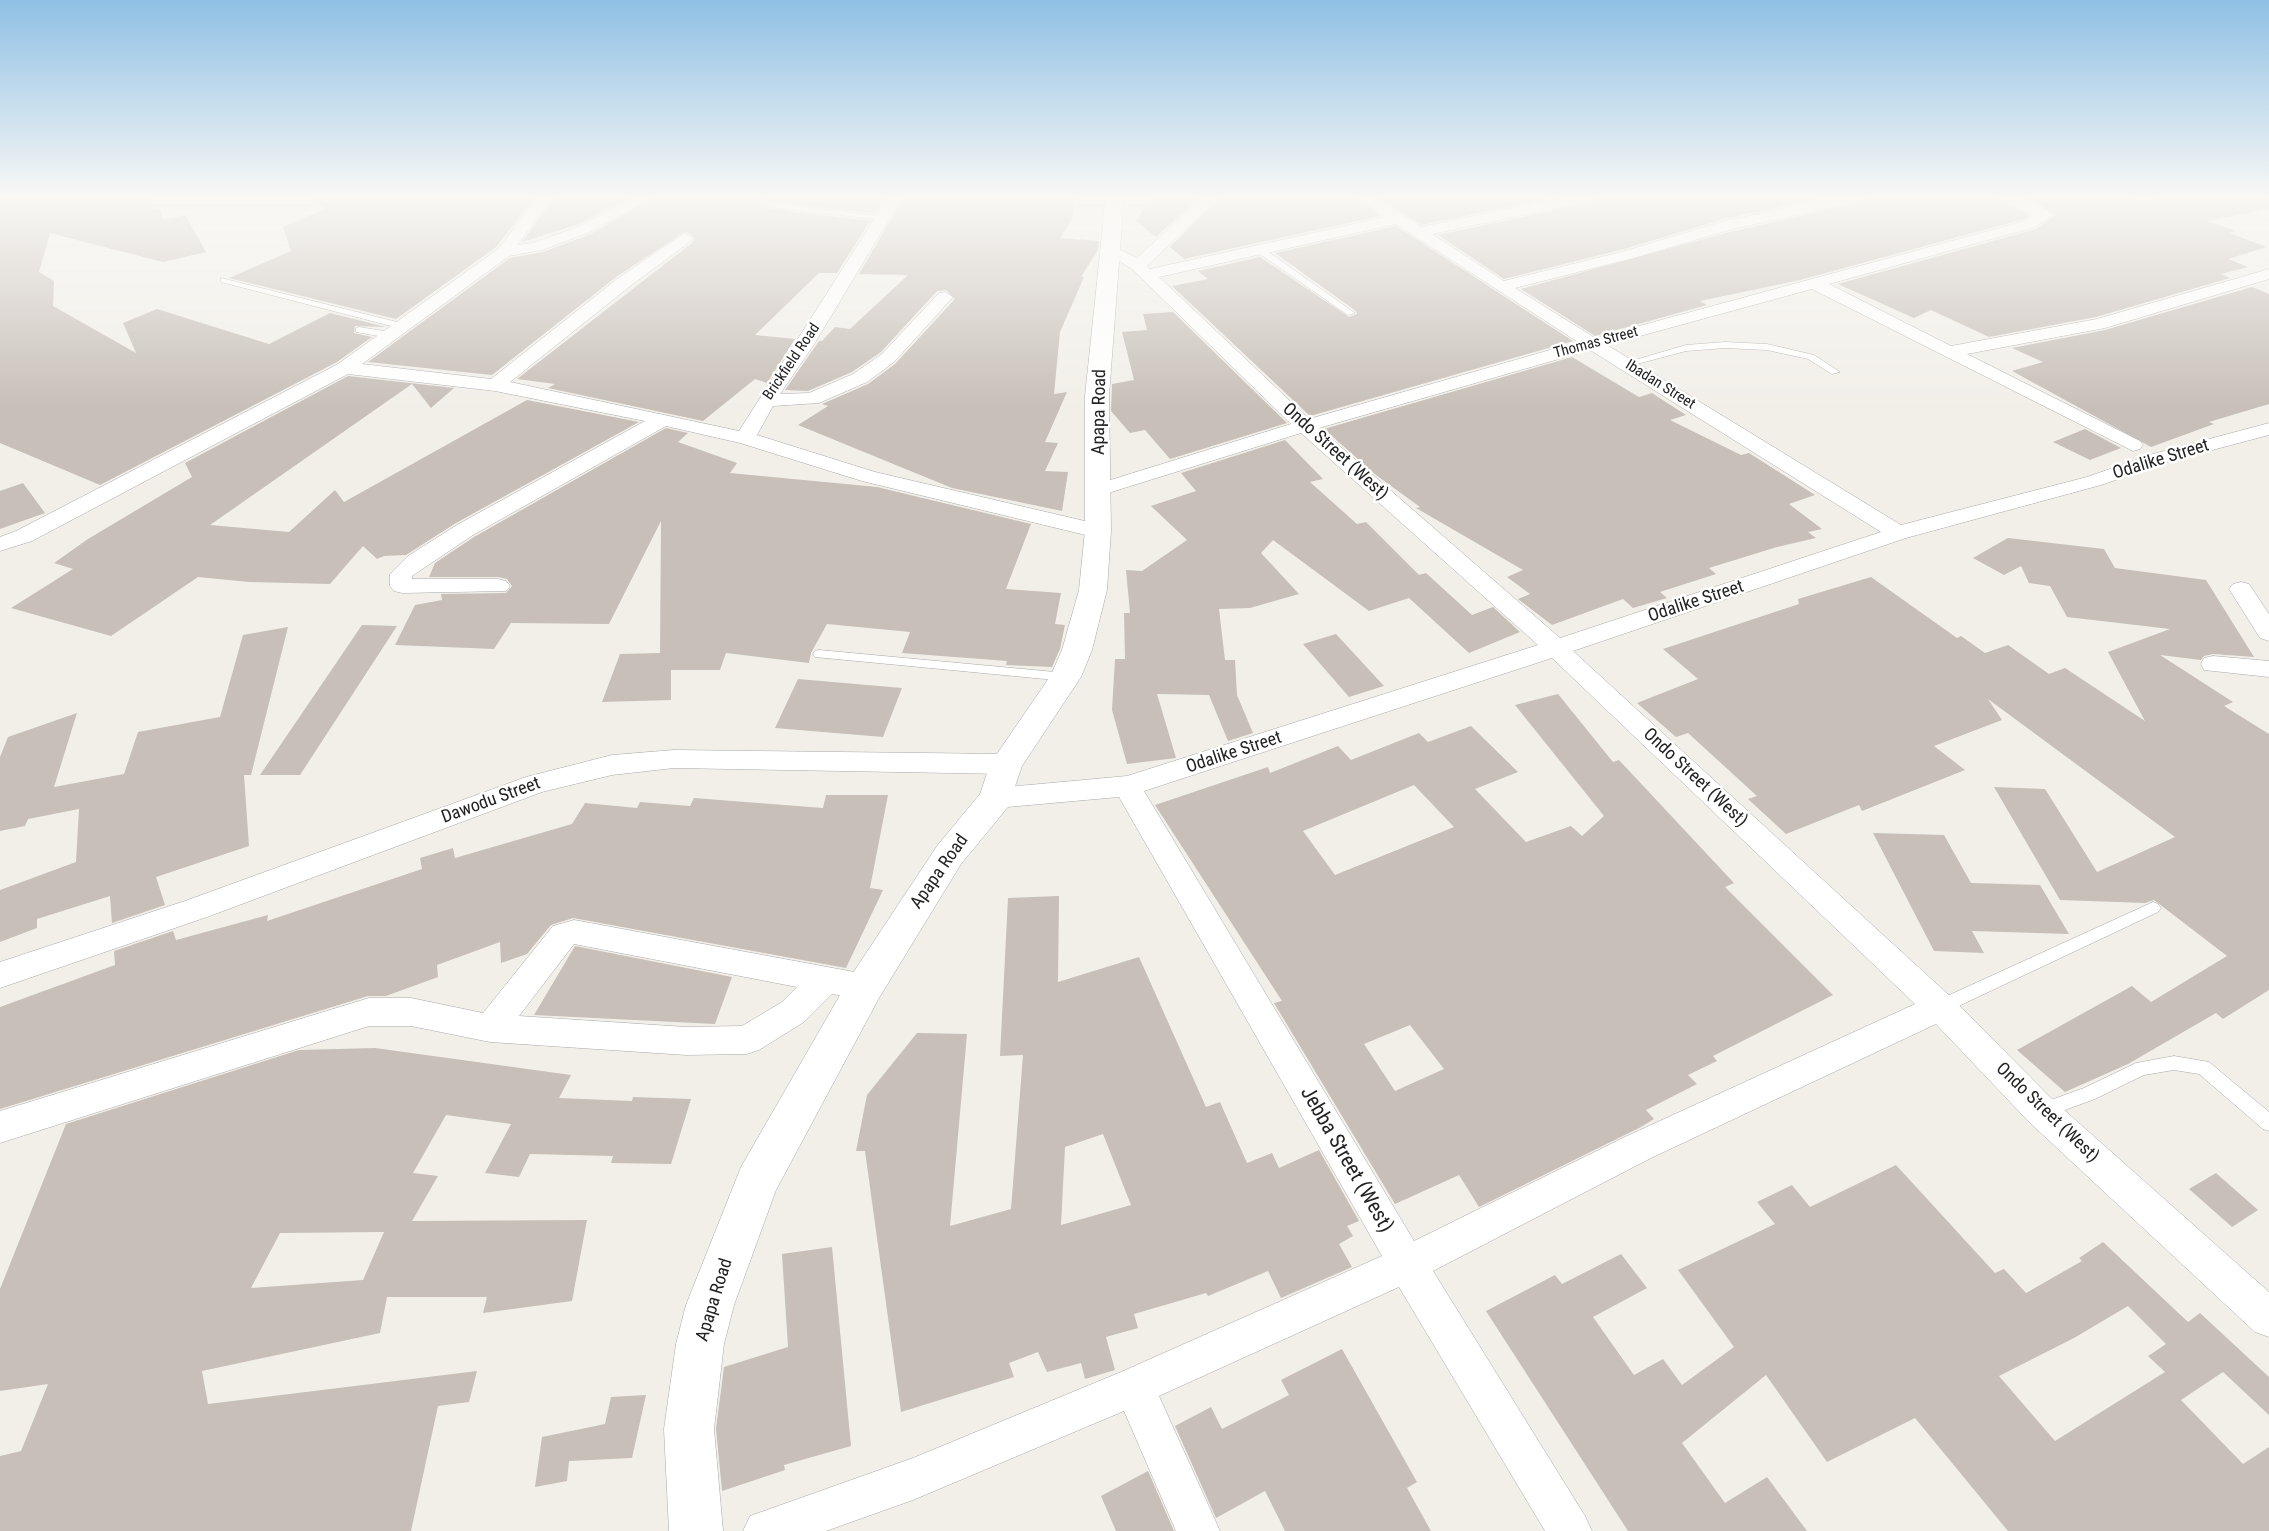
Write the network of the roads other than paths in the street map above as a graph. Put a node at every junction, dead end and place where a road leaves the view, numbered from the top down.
1 (483, 267) edge
2 (644, 267) edge
3 (851, 267) edge
4 (1130, 267) edge
5 (1135, 267) edge
6 (1285, 267) edge
7 (1472, 267) edge
8 (1578, 267) edge
9 (1867, 267) edge
10 (2269, 274) edge
11 (224, 280) dead end
12 (1812, 282) junction
13 (1501, 287) junction
14 (945, 297) dead end
15 (1351, 313) dead end
16 (359, 330) dead end
17 (396, 330) junction
18 (1593, 344) junction
19 (1952, 351) junction
20 (1626, 364) junction
21 (345, 368) junction
22 (1835, 372) dead end
23 (495, 385) junction
24 (766, 400) junction
25 (664, 419) junction
26 (1305, 426) junction
27 (2269, 429) edge
28 (745, 438) junction
29 (2133, 445) dead end
30 (1098, 490) junction
31 (1098, 531) junction
32 (1898, 532) junction
33 (0, 544) edge
34 (498, 586) dead end
35 (2241, 589) dead end
36 (2269, 633) edge
37 (1556, 648) junction
38 (819, 654) dead end
39 (2213, 664) dead end
40 (2269, 669) edge
41 (1066, 677) junction
42 (1006, 764) junction
43 (1126, 786) junction
44 (996, 798) junction
45 (2152, 908) dead end
46 (0, 975) edge
47 (824, 981) junction
48 (865, 987) junction
49 (1941, 1007) junction
50 (490, 1028) junction
51 (2041, 1111) junction
52 (2269, 1123) edge
53 (0, 1127) edge
54 (1407, 1264) junction
55 (2269, 1318) edge
56 (1134, 1388) junction
57 (696, 1531) edge
58 (765, 1531) edge
59 (1198, 1531) edge
60 (1570, 1531) edge

1 - 17 street
2 - 23 street
3 - 24 street, Brickfield Road
4 - 30 street, Apapa Road
5 - 26 street, Ondo Street (West)
6 - 15 lane
7 - 13 street, Ibadan Street
8 - 13 street
9 - 12 street, Thomas Street
10 - 19 street
11 - 17 lane
12 - 18 street, Thomas Street
12 - 19 street
13 - 18 street, Ibadan Street
14 - 24 street
16 - 17 lane
17 - 21 street
18 - 20 street, Ibadan Street
18 - 26 street, Thomas Street
19 - 29 street
20 - 22 lane
20 - 32 street, Ibadan Street
21 - 23 street
21 - 33 street
23 - 25 street
24 - 28 street, Brickfield Road
25 - 28 street
25 - 34 street
26 - 30 street, Thomas Street
26 - 37 street, Ondo Street (West)
27 - 32 street, Odalike Street
28 - 31 street
30 - 31 street, Apapa Road
31 - 41 street, Apapa Road
32 - 37 street, Odalike Street
35 - 36 street
37 - 43 street, Odalike Street
37 - 49 street, Ondo Street (West)
38 - 41 lane
39 - 40 street
41 - 42 street, Apapa Road
42 - 44 street, Apapa Road
42 - 46 street, Dawodu Street
43 - 44 street, Odalike Street
43 - 54 street, Jebba Street (West)
44 - 48 street, Apapa Road
45 - 49 lane
47 - 48 street
47 - 50 street
47 - 50 street
48 - 57 street, Apapa Road
49 - 51 street, Ondo Street (West)
49 - 54 street
50 - 53 street
51 - 52 lane
51 - 55 street, Ondo Street (West)
54 - 56 street
54 - 60 street, Jebba Street (West)
56 - 58 street
56 - 59 street

